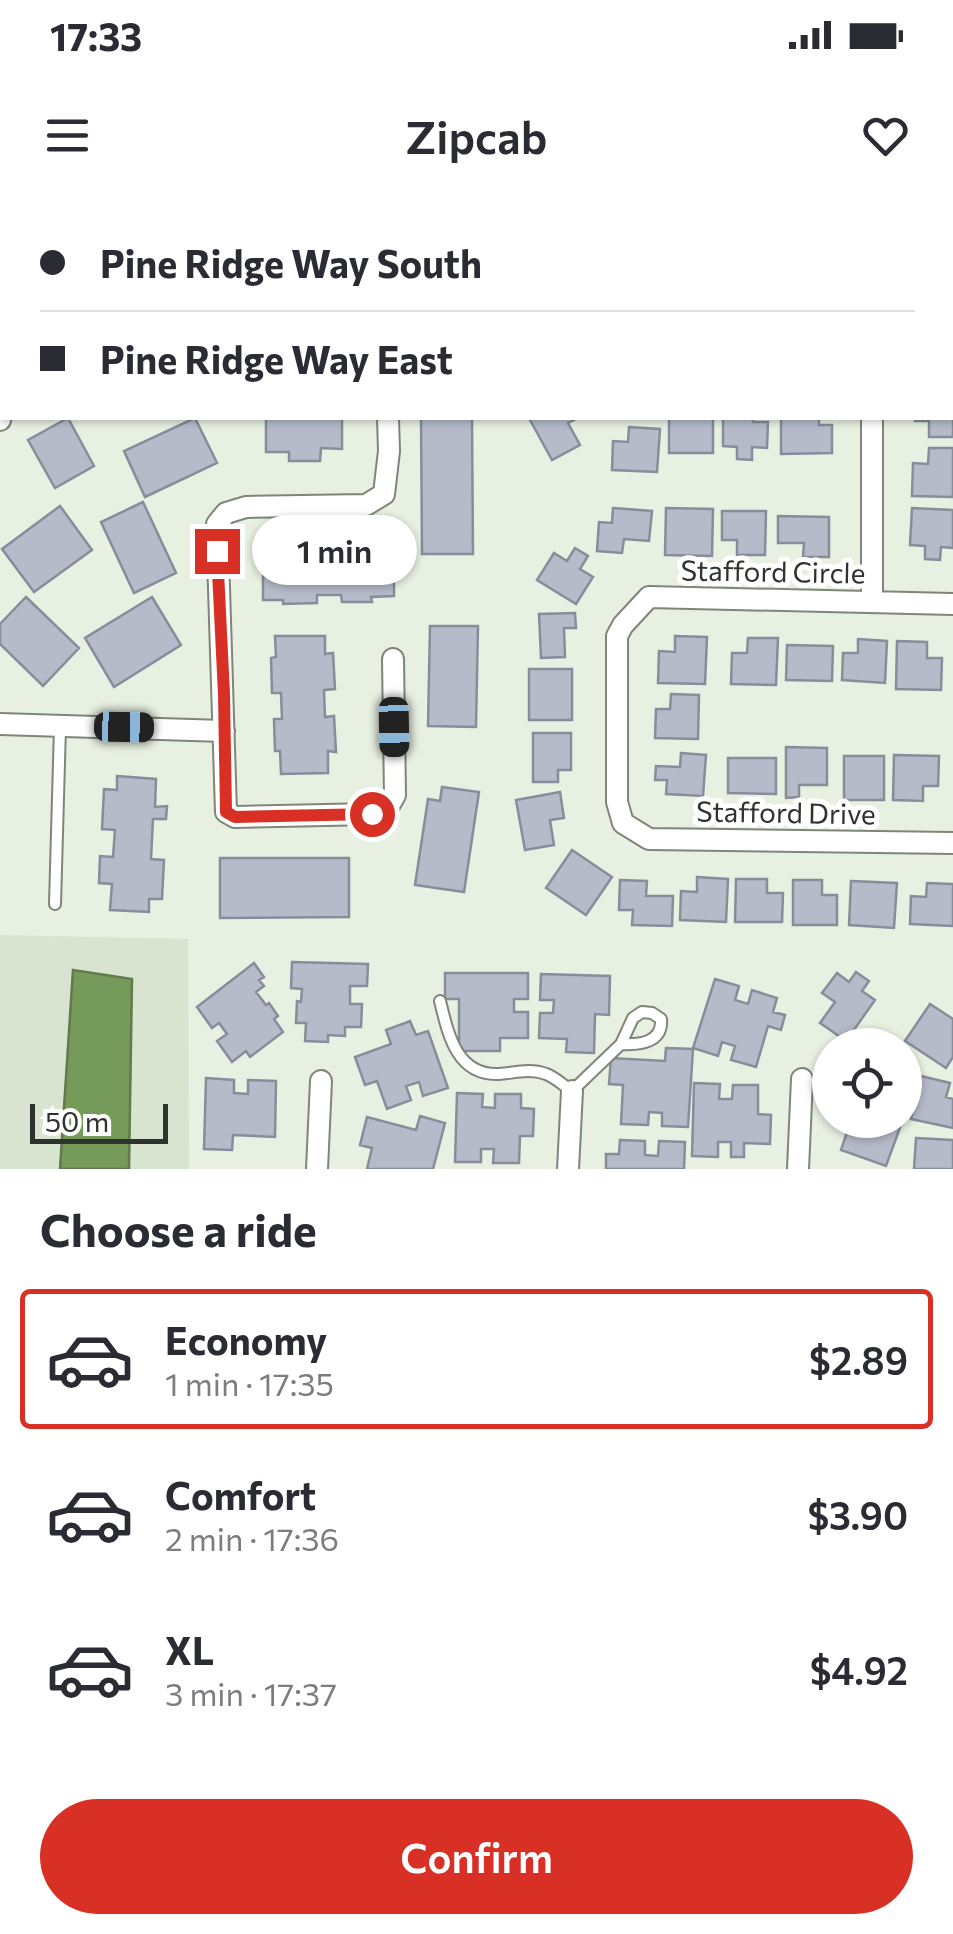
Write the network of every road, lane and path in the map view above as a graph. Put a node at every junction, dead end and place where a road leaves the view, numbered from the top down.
1 (388, 420) edge
2 (872, 420) edge
3 (872, 602) junction
4 (953, 604) edge
5 (394, 659) dead end
6 (0, 724) edge
7 (60, 726) junction
8 (224, 731) junction
9 (623, 823) joint
10 (953, 843) edge
11 (55, 904) dead end
12 (440, 1002) dead end
13 (621, 1044) dead end
14 (802, 1079) dead end
15 (322, 1081) dead end
16 (572, 1091) junction
17 (317, 1169) edge
18 (568, 1169) edge
19 (798, 1169) edge

1 - 8 street
2 - 3 street
3 - 4 street, Stafford Circle
3 - 9 street, Stafford Circle
5 - 8 street
6 - 7 street
7 - 8 street
7 - 11 lane
9 - 10 street, Stafford Drive
12 - 16 lane
13 - 16 lane
14 - 19 street
15 - 17 street
16 - 18 street

